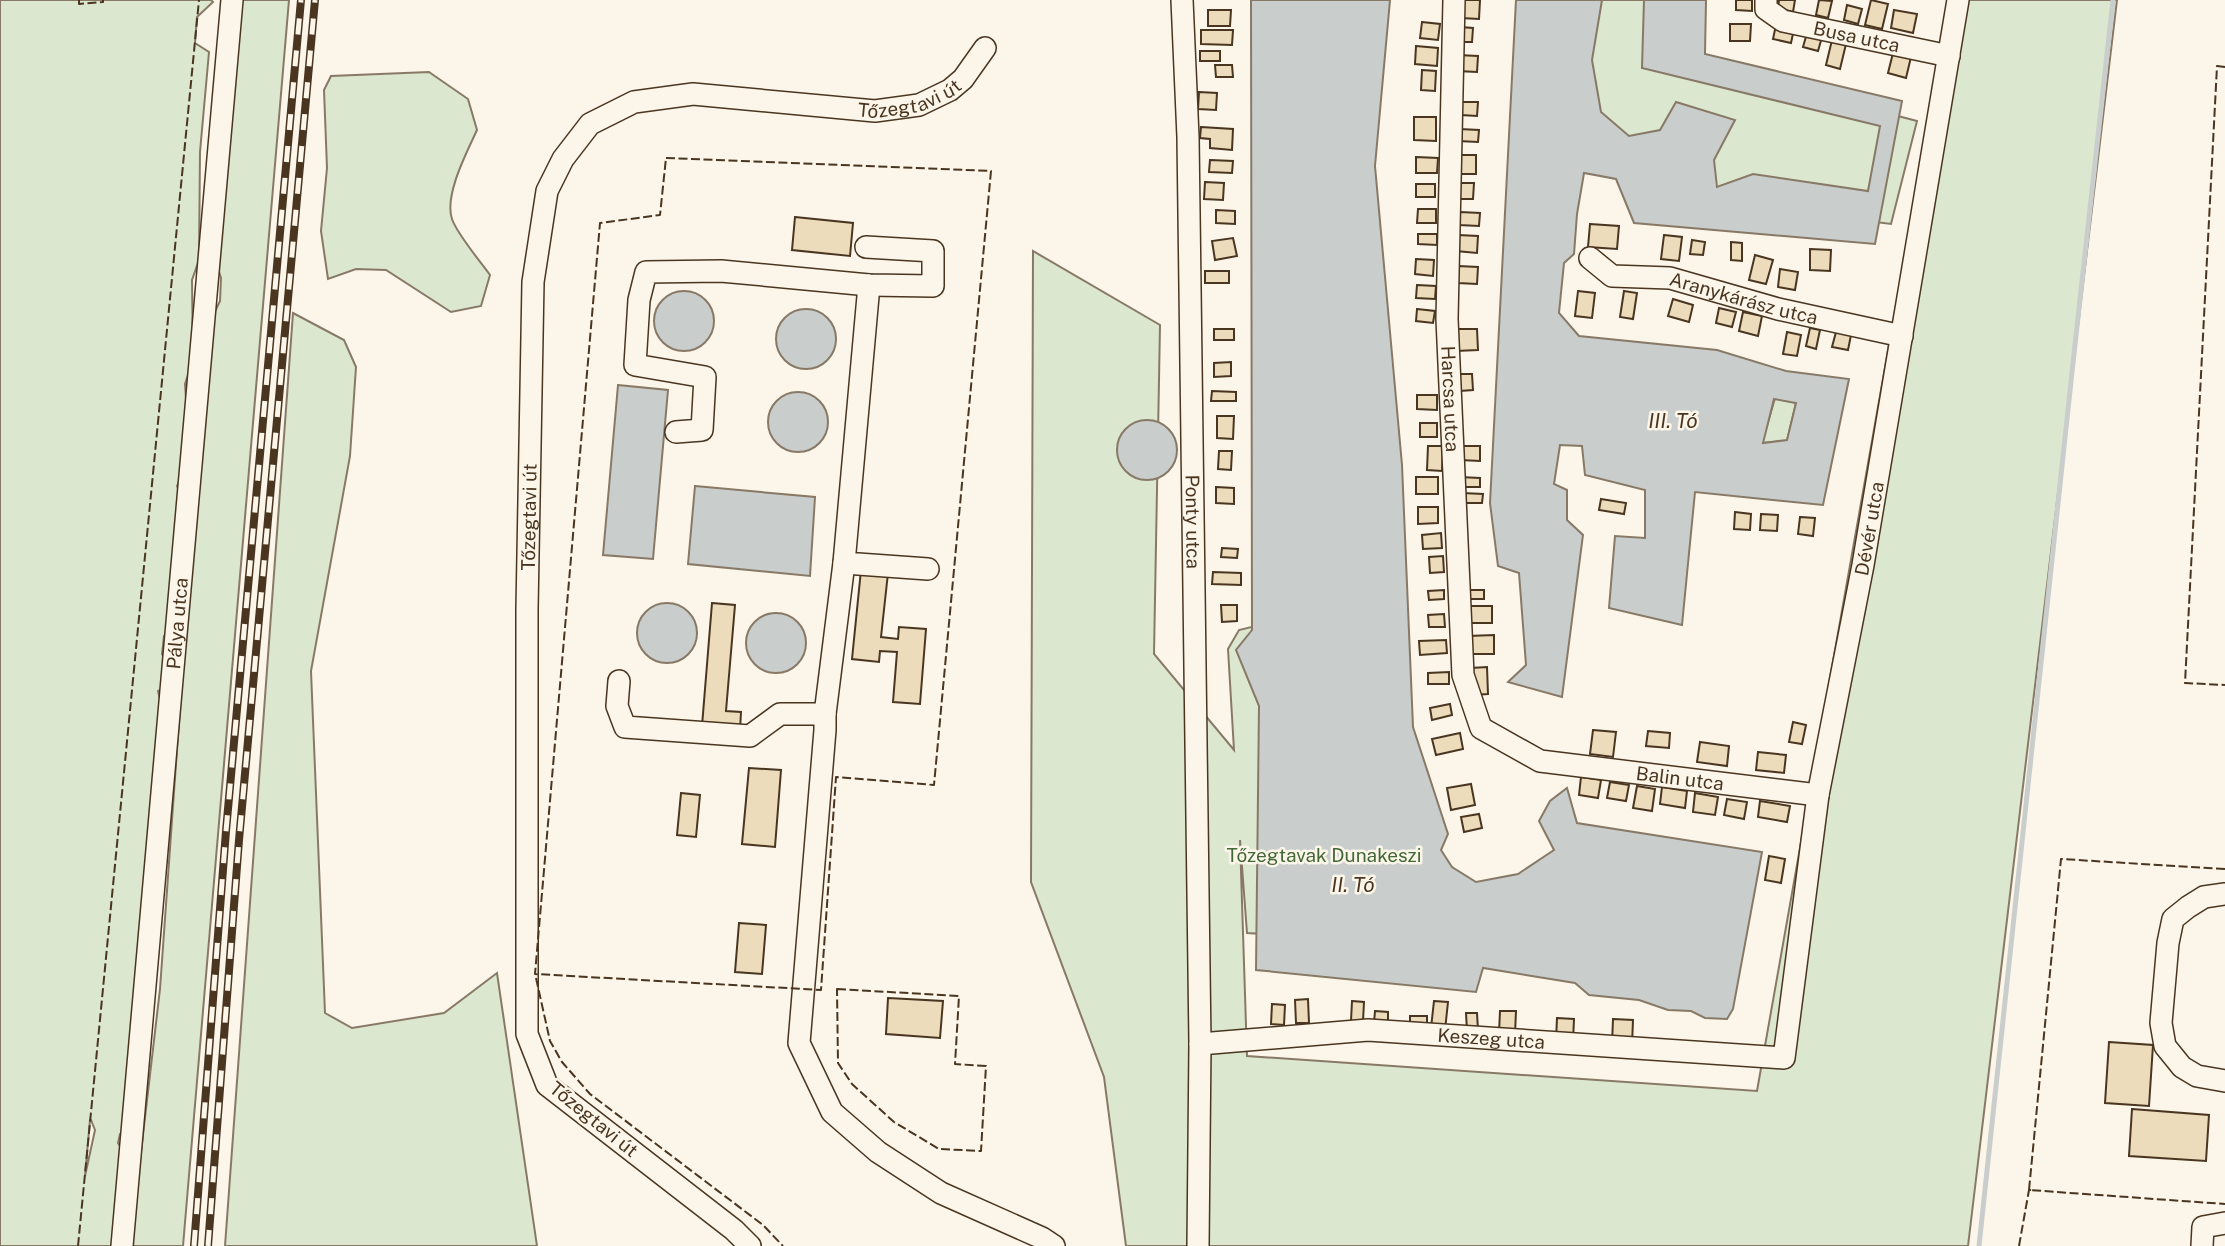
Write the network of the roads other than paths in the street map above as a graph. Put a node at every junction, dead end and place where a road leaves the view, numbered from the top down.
1 (232, 0) edge
2 (1182, 0) edge
3 (1454, 0) edge
4 (1958, 0) edge
5 (1766, 4) edge
6 (985, 48) dead end
7 (1949, 56) junction
8 (866, 247) dead end
9 (1590, 258) dead end
10 (869, 285) junction
11 (1902, 336) junction
12 (676, 432) dead end
13 (844, 564) junction
14 (928, 569) dead end
15 (619, 681) dead end
16 (825, 714) junction
17 (1540, 761) joint
18 (1818, 795) junction
19 (2225, 894) edge
20 (1200, 1044) junction
21 (1784, 1058) joint
22 (2225, 1081) edge
23 (2225, 1223) edge
24 (122, 1246) edge
25 (750, 1246) edge
26 (1054, 1246) edge
27 (1198, 1246) edge
28 (2202, 1246) edge

1 - 24 street, Pálya utca
2 - 20 street, Ponty utca
3 - 17 street, Harcsa utca
4 - 7 street, Dévér utca
5 - 7 street, Busa utca
6 - 25 street, Tőzegtavi út
7 - 11 street, Dévér utca
8 - 10 street
9 - 11 street, Aranykárász utca
10 - 12 street
10 - 13 street
11 - 18 street, Dévér utca
13 - 14 street
13 - 16 street
15 - 16 street
16 - 26 street
17 - 18 street, Balin utca
18 - 21 street, Dévér utca
19 - 22 street
20 - 21 street, Keszeg utca
20 - 27 street, Ponty utca
23 - 28 street

